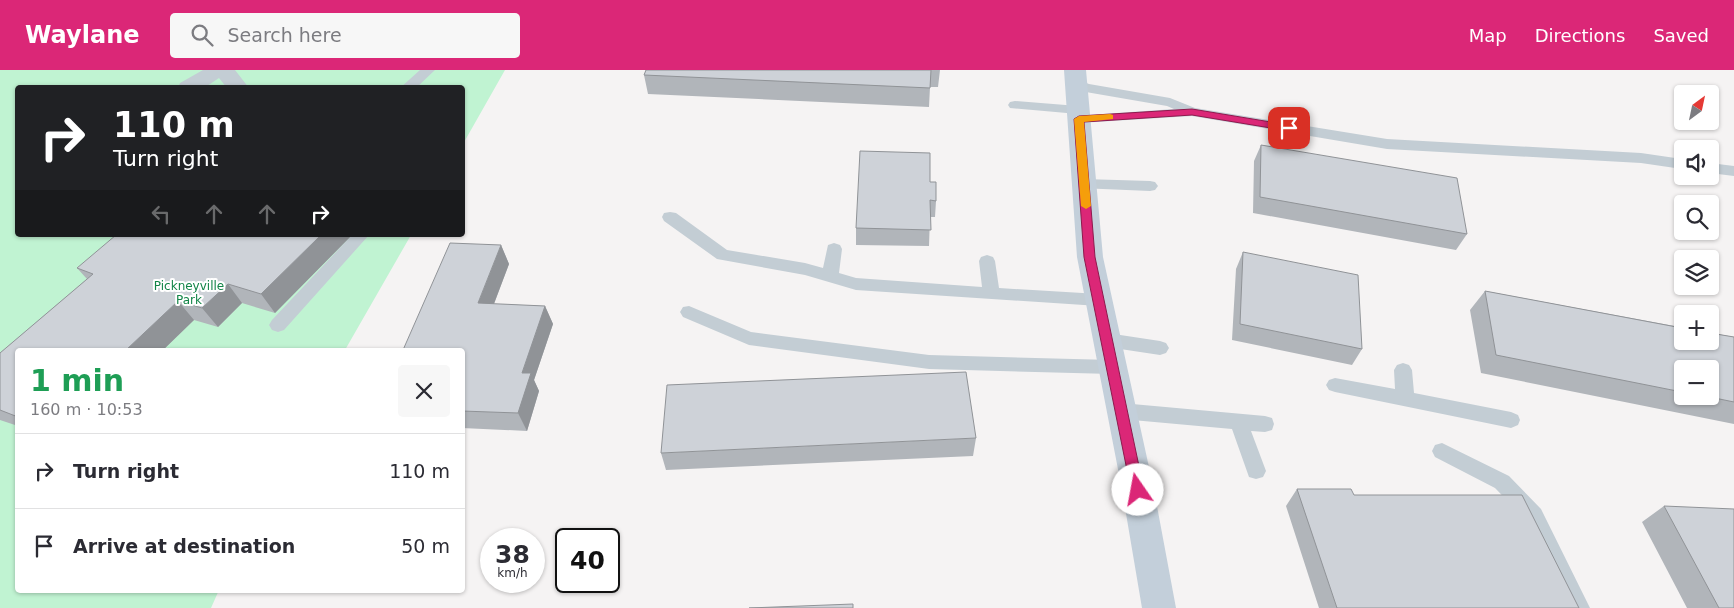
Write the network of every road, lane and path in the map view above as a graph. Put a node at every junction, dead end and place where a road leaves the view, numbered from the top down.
1 (218, 70) edge
2 (223, 70) edge
3 (428, 70) edge
4 (1076, 76) edge
5 (193, 85) edge
6 (236, 85) edge
7 (410, 85) edge
8 (1015, 106) dead end
9 (1192, 112) junction
10 (1078, 114) junction
11 (1674, 163) edge
12 (1719, 169) edge
13 (1734, 171) edge
14 (1084, 184) junction
15 (1150, 186) dead end
16 (670, 217) dead end
17 (359, 237) edge
18 (834, 249) dead end
19 (987, 261) dead end
20 (830, 276) junction
21 (991, 294) junction
22 (1099, 300) junction
23 (689, 312) dead end
24 (278, 325) dead end
25 (1107, 340) junction
26 (1160, 348) dead end
27 (1112, 367) junction
28 (1403, 370) dead end
29 (1335, 385) dead end
30 (1406, 399) junction
31 (1121, 410) junction
32 (1511, 420) dead end
33 (1239, 422) junction
34 (1265, 424) dead end
35 (1442, 451) dead end
36 (1256, 471) dead end
37 (1159, 608) edge
38 (1579, 608) edge

1 - 5 street
2 - 6 street
3 - 7 lane
4 - 9 lane
4 - 10 street
8 - 10 lane
9 - 10 lane
9 - 11 lane
10 - 14 street
12 - 13 lane
14 - 15 lane
14 - 22 street
16 - 20 lane
17 - 24 lane
18 - 20 lane
19 - 21 lane
20 - 21 lane
21 - 22 lane
22 - 25 street
23 - 27 lane
25 - 26 lane
25 - 27 street
27 - 31 street
28 - 30 lane
29 - 30 lane
30 - 32 lane
31 - 33 lane
31 - 37 street
33 - 34 lane
33 - 36 lane
35 - 38 lane

